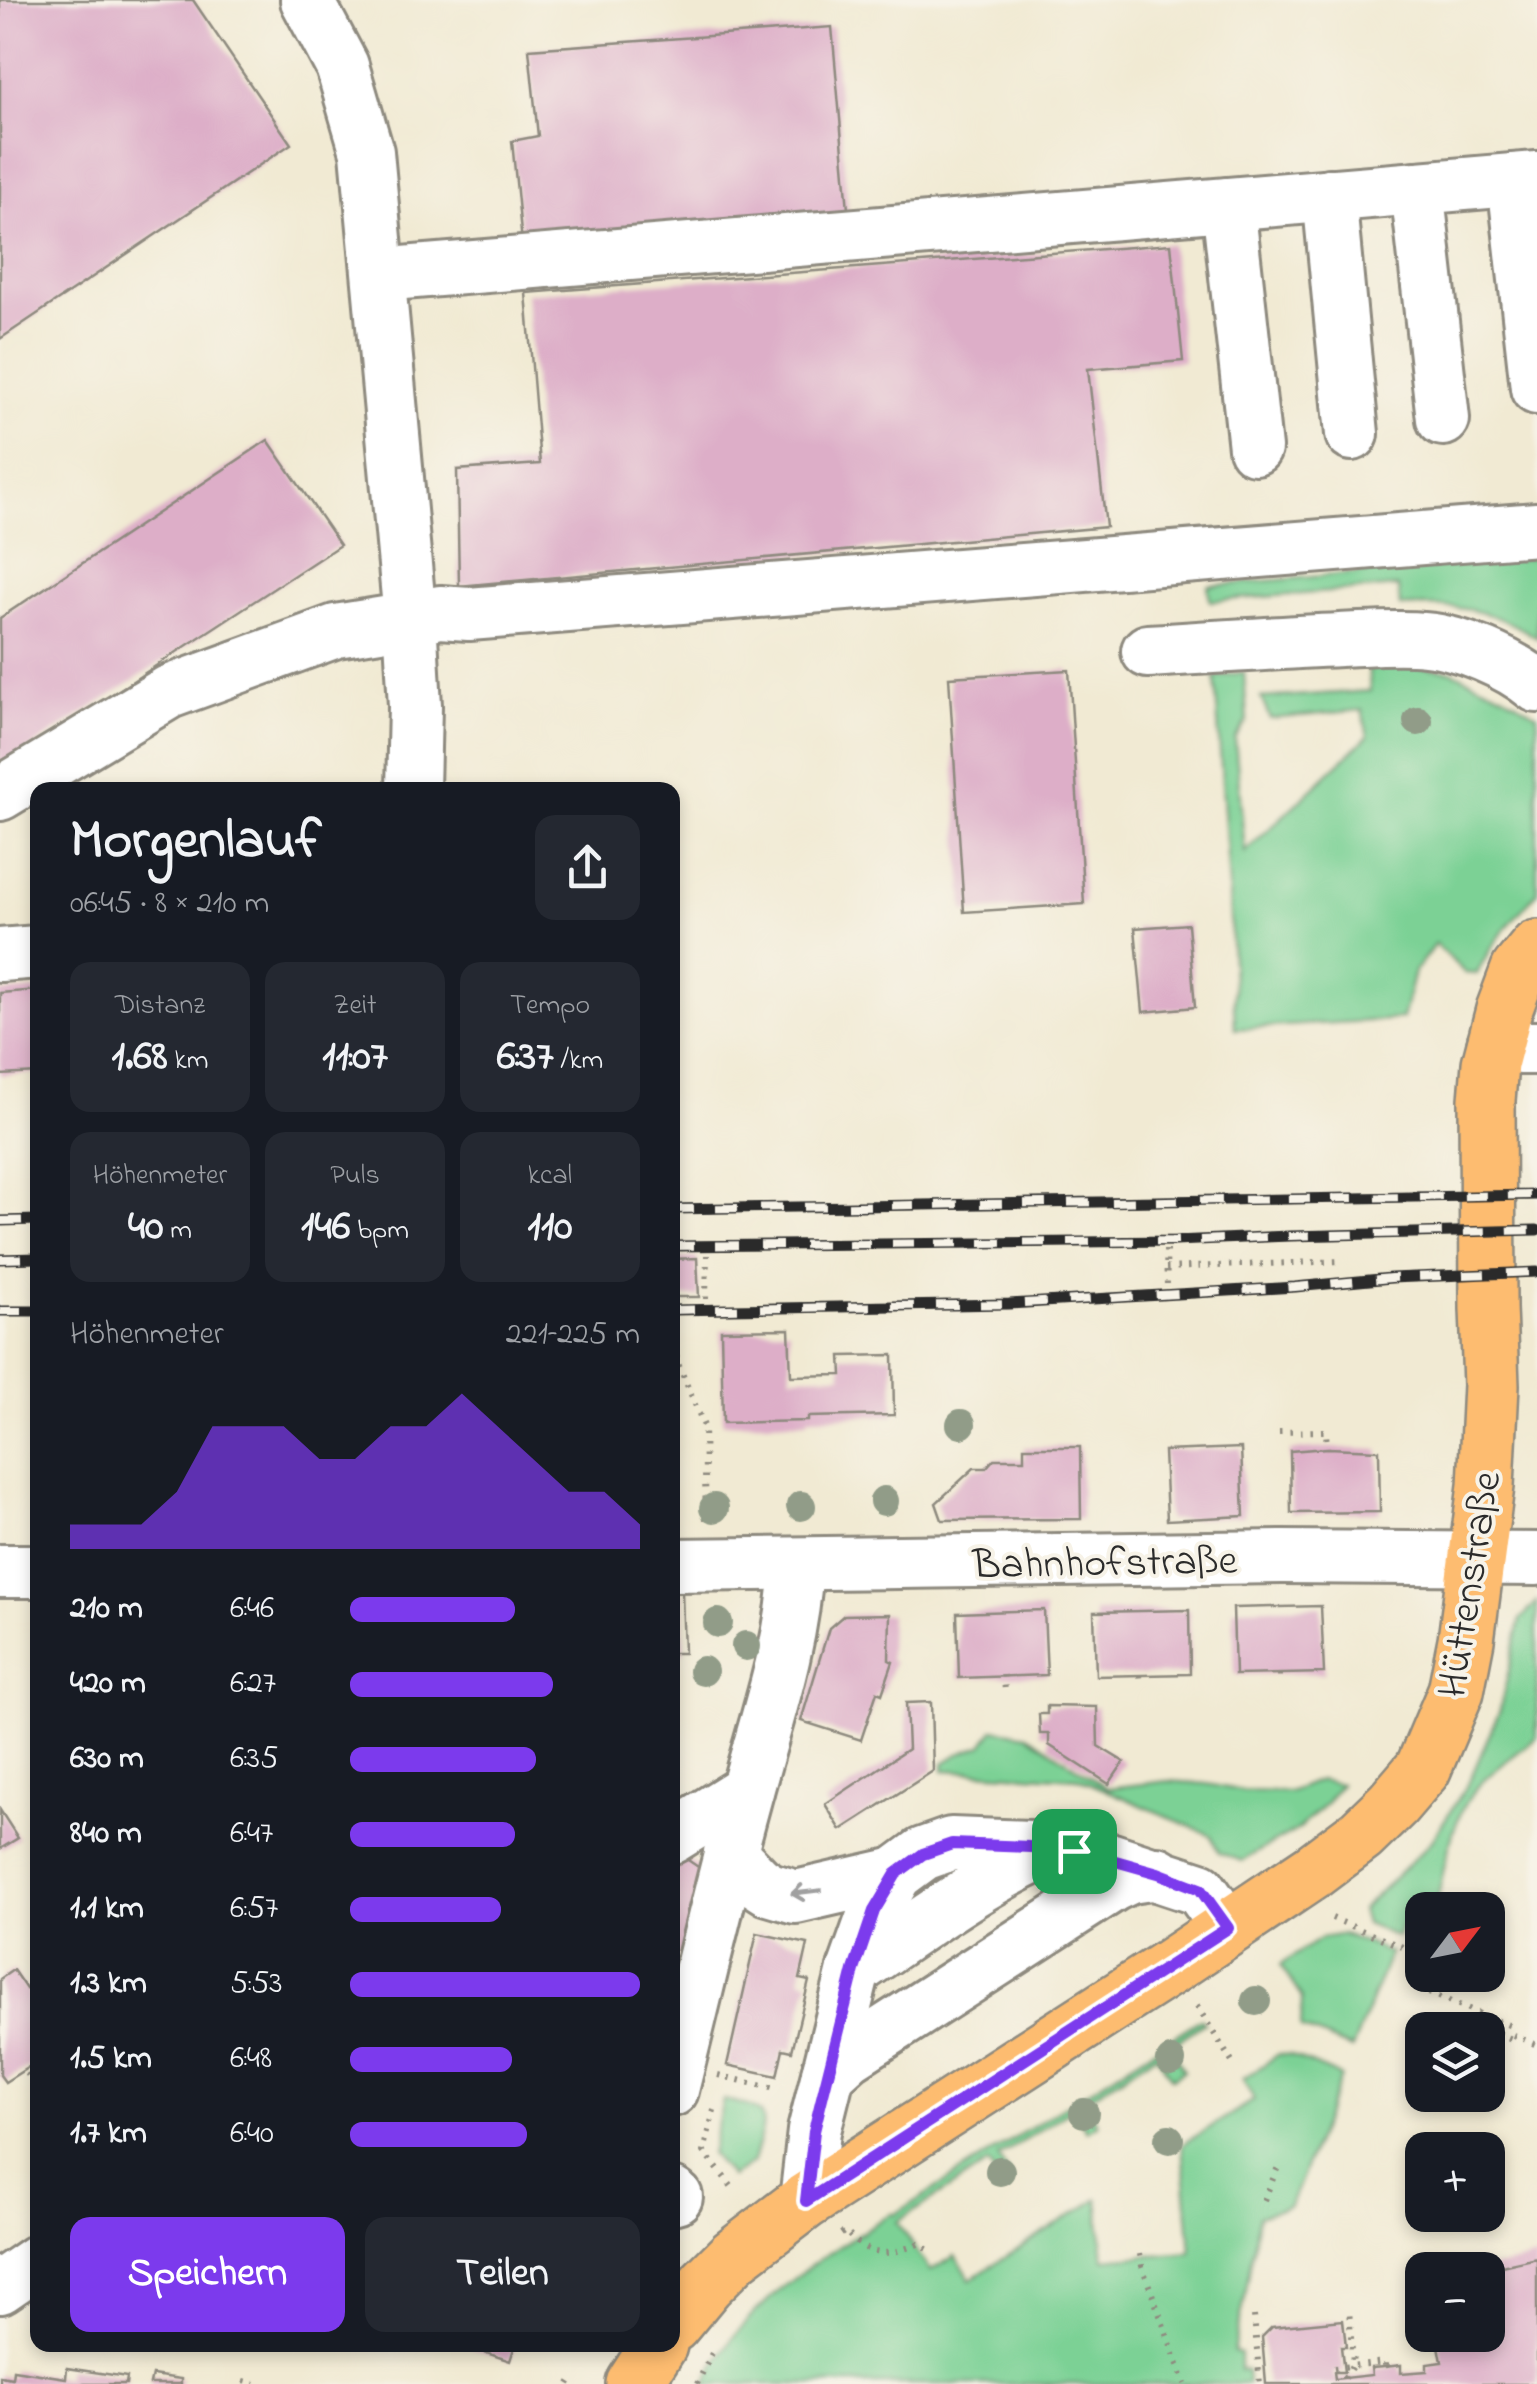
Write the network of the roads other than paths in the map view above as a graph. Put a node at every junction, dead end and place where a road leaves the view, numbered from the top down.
1 (307, 0) edge
2 (1526, 179) edge
3 (1417, 188) junction
4 (1329, 195) junction
5 (1228, 204) junction
6 (378, 275) junction
7 (1537, 388) edge
8 (1443, 419) dead end
9 (1352, 434) dead end
10 (1255, 448) dead end
11 (1531, 518) edge
12 (410, 620) junction
13 (1148, 651) dead end
14 (1537, 686) edge
15 (413, 782) edge
16 (0, 794) edge
17 (1537, 948) edge
18 (30, 953) edge
19 (0, 955) edge
20 (1515, 1046) edge
21 (689, 1546) edge
22 (1477, 1558) junction
23 (1537, 1559) edge
24 (798, 1564) junction
25 (0, 1571) edge
26 (30, 1571) edge
27 (747, 1790) junction
28 (680, 1832) edge
29 (1056, 1848) junction
30 (730, 1852) junction
31 (1135, 1866) junction
32 (896, 1874) junction
33 (1228, 1928) junction
34 (854, 1970) junction
35 (819, 2066) junction
36 (689, 2084) edge
37 (817, 2222) junction
38 (30, 2266) edge
39 (0, 2287) edge
40 (680, 2328) edge

1 - 6 street
2 - 3 street
2 - 7 street
3 - 4 street
3 - 8 street
4 - 5 street
4 - 9 street
5 - 6 street
5 - 10 street
6 - 12 street
11 - 12 street
12 - 15 street
12 - 16 street
13 - 14 street
17 - 20 main road, Hüttenstraße
18 - 19 street
20 - 22 main road, Hüttenstraße
21 - 24 street, Bahnhofstraße
22 - 23 street, Bahnhofstraße
22 - 24 street, Bahnhofstraße
22 - 33 main road, Hüttenstraße
24 - 27 street
25 - 26 street
27 - 28 street
27 - 30 street
29 - 31 street
29 - 32 street
29 - 34 street
32 -> 30 street
30 - 36 street
31 - 33 street
31 - 35 street
32 - 34 street
33 - 37 main road, Hüttenstraße
34 - 35 street
35 - 37 street
37 - 40 main road, Hüttenstraße
38 - 39 street

